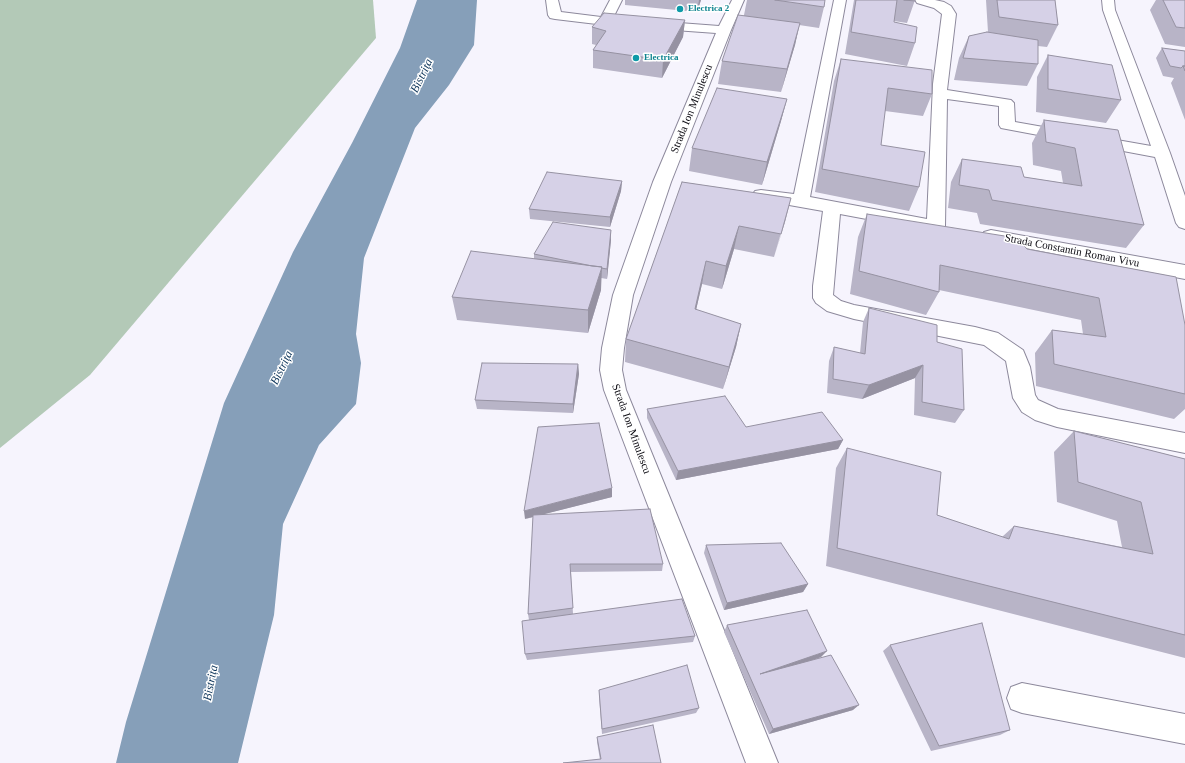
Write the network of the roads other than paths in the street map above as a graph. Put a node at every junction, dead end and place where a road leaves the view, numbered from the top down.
1 (552, 0) edge
2 (616, 0) edge
3 (738, 0) edge
4 (840, 0) edge
5 (921, 0) edge
6 (1108, 0) edge
7 (605, 21) junction
8 (724, 30) junction
9 (828, 66) junction
10 (843, 68) edge
11 (935, 86) junction
12 (1162, 153) junction
13 (747, 194) edge
14 (801, 201) junction
15 (832, 206) junction
16 (1185, 223) edge
17 (975, 233) edge
18 (1185, 272) edge
19 (1185, 443) edge
20 (1022, 698) dead end
21 (1185, 729) edge
22 (762, 763) edge

1 - 7 street
2 - 7 street
3 - 8 street, Strada Ion Minulescu
4 - 9 street
5 - 11 street
6 - 12 street
7 - 8 street
8 - 22 street, Strada Ion Minulescu
9 - 10 street
9 - 14 street
11 - 12 street
11 - 15 street
12 - 16 street
13 - 14 street
14 - 15 street
15 - 19 street
17 - 18 street, Strada Constantin Roman Vivu
20 - 21 street

